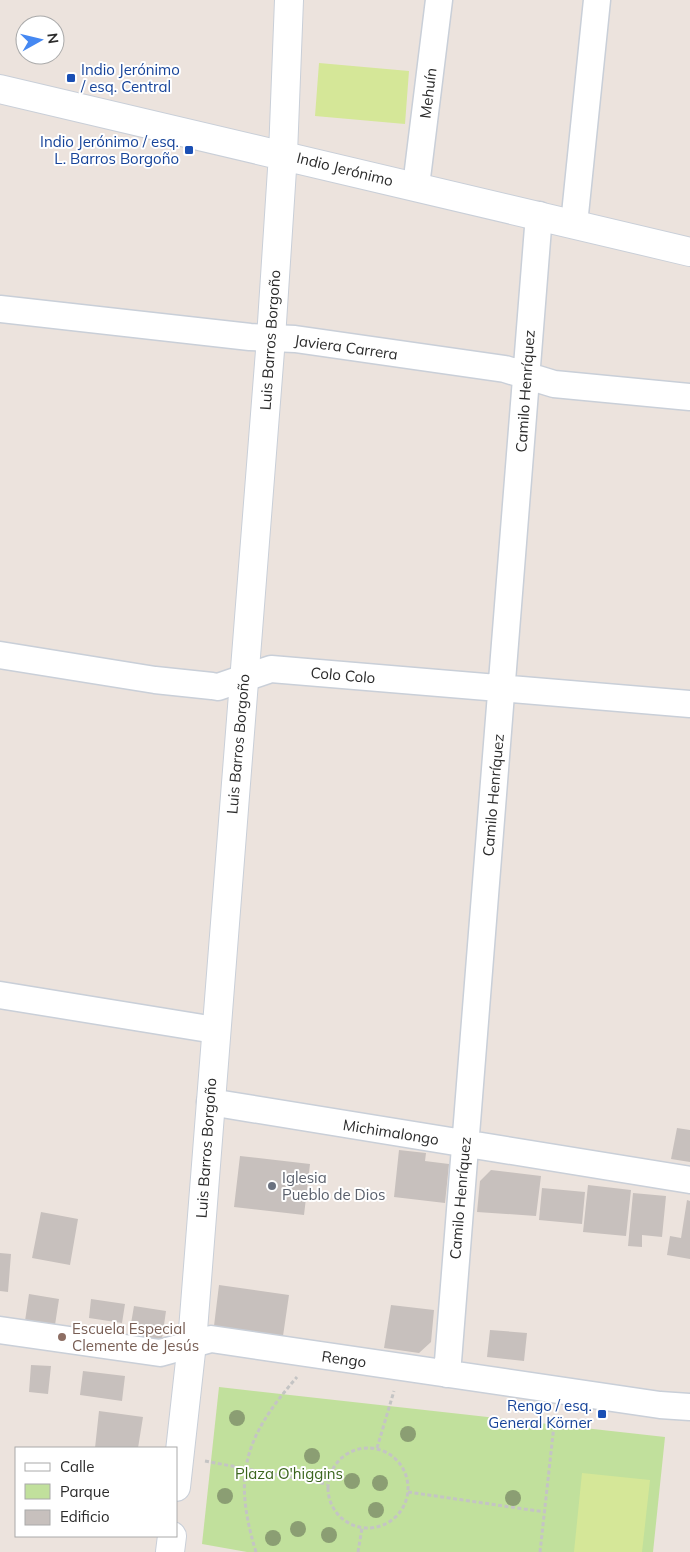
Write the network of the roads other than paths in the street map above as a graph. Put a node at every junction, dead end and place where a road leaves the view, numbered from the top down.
1 (289, 0) edge
2 (439, 0) edge
3 (597, 0) edge
4 (0, 89) edge
5 (282, 154) junction
6 (416, 186) junction
7 (539, 215) junction
8 (574, 224) junction
9 (690, 252) edge
10 (0, 309) edge
11 (271, 338) junction
12 (526, 375) junction
13 (690, 397) edge
14 (0, 655) edge
15 (244, 679) junction
16 (502, 688) junction
17 (690, 704) edge
18 (0, 996) edge
19 (215, 1030) junction
20 (210, 1102) junction
21 (465, 1144) junction
22 (690, 1180) edge
23 (0, 1330) edge
24 (192, 1343) junction
25 (447, 1374) junction
26 (690, 1407) edge
27 (178, 1466) edge
28 (172, 1537) edge
29 (170, 1552) edge

1 - 5 street, Luis Barros Borgoño
2 - 6 street, Mehuín
3 - 8 street
4 - 5 street, Indio Jerónimo
5 - 6 street, Indio Jerónimo
5 - 11 street, Luis Barros Borgoño
6 - 7 street, Indio Jerónimo
7 - 8 street, Indio Jerónimo
7 - 12 street, Camilo Henríquez
8 - 9 street, Indio Jerónimo
10 - 11 street, Javiera Carrera
11 - 12 street, Javiera Carrera
11 - 15 street, Luis Barros Borgoño
12 - 13 street, Javiera Carrera
12 - 16 street, Camilo Henríquez
14 - 15 street, Colo Colo
15 - 16 street, Colo Colo
15 - 19 street, Luis Barros Borgoño
16 - 17 street, Colo Colo
16 - 21 street, Camilo Henríquez
18 - 19 street
19 - 20 street, Luis Barros Borgoño
20 - 21 street, Michimalongo
20 - 24 street, Luis Barros Borgoño
21 - 22 street, Michimalongo
21 - 25 street, Camilo Henríquez
23 - 24 street, Rengo
24 - 25 street, Rengo
24 - 27 street, Luis Barros Borgoño
25 - 26 street, Rengo
28 - 29 street

